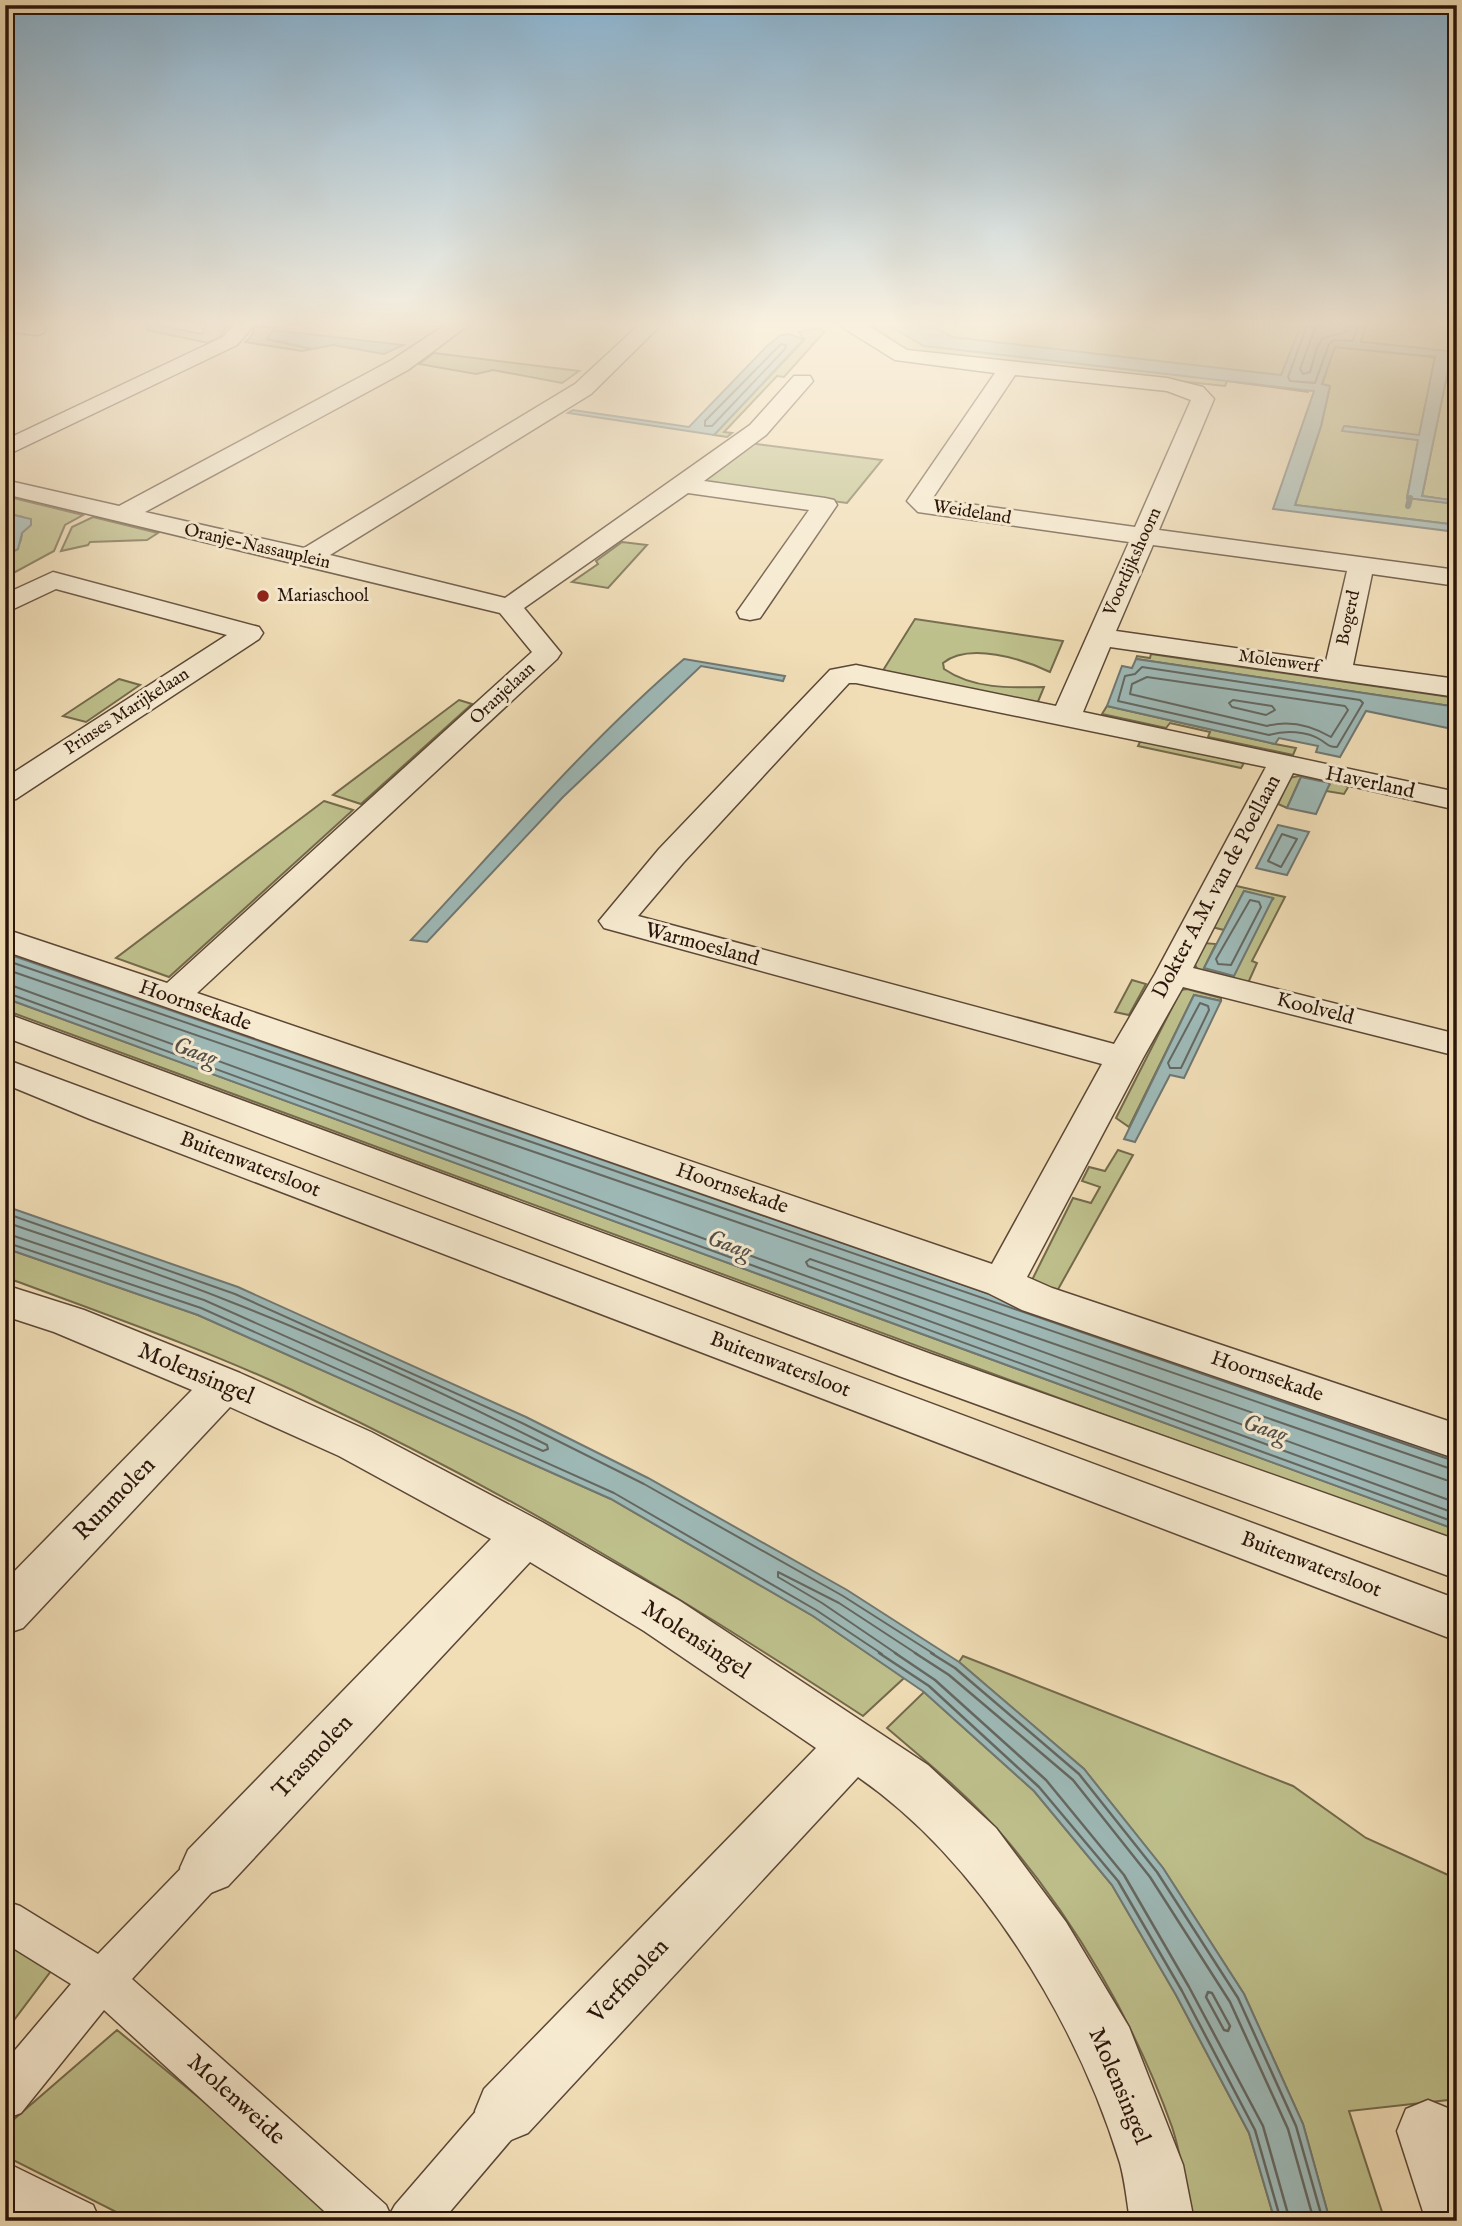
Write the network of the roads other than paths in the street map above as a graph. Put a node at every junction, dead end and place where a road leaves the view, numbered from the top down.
1 (51, 427) edge
2 (285, 427) edge
3 (521, 427) edge
4 (761, 427) edge
5 (969, 427) edge
6 (1191, 427) edge
7 (5, 449) edge
8 (683, 485) junction
9 (5, 487) edge
10 (121, 515) junction
11 (1144, 537) junction
12 (308, 557) junction
13 (1361, 565) junction
14 (1457, 578) edge
15 (5, 605) edge
16 (509, 607) junction
17 (750, 612) dead end
18 (1100, 637) junction
19 (1338, 671) junction
20 (856, 674) joint
21 (1457, 688) edge
22 (1066, 716) junction
23 (1283, 764) junction
24 (5, 792) edge
25 (1457, 801) edge
26 (5, 939) edge
27 (1172, 974) junction
28 (171, 998) junction
29 (5, 1024) edge
30 (1457, 1045) edge
31 (1124, 1058) junction
32 (5, 1070) edge
33 (144, 1078) junction
34 (104, 1110) junction
35 (1003, 1283) junction
36 (5, 1300) edge
37 (224, 1385) junction
38 (1457, 1442) edge
39 (525, 1535) junction
40 (1457, 1560) edge
41 (5, 1614) edge
42 (1457, 1620) edge
43 (853, 1745) junction
44 (208, 1868) joint
45 (5, 1920) edge
46 (102, 1979) junction
47 (5, 2097) edge
48 (506, 2111) joint
49 (1428, 2131) dead end
50 (5, 2185) edge
51 (1457, 2219) edge
52 (77, 2221) edge
53 (370, 2221) edge
54 (411, 2221) edge
55 (1162, 2221) edge

1 - 7 street
2 - 10 street
3 - 12 street
4 - 8 street
5 - 11 street, Weideland
6 - 11 street, Voordijkshoorn
8 - 16 street
8 - 17 street
9 - 10 street, Oranje-Nassauplein
10 - 12 street, Oranje-Nassauplein
11 - 13 street
11 - 18 street, Voordijkshoorn
12 - 16 street, Oranje-Nassauplein
13 - 14 street
13 - 19 street, Bogerd
15 - 24 street, Prinses Marijkelaan
16 - 28 street, Oranjelaan
18 - 19 street, Molenwerf
18 - 22 street, Voordijkshoorn
19 - 21 street, Molenwerf
20 - 22 street, Dokter A.M. van de Poellaan
20 - 31 street, Warmoesland
22 - 23 street, Dokter A.M. van de Poellaan
23 - 25 street, Haverland
23 - 27 street, Dokter A.M. van de Poellaan
26 - 28 street, Hoornsekade
27 - 30 street, Koolveld
27 - 31 street, Dokter A.M. van de Poellaan
28 - 35 street, Hoornsekade
29 - 33 street, Buitenwatersloot
31 - 35 street, Dokter A.M. van de Poellaan
32 - 34 street, Buitenwatersloot
33 - 34 street
33 - 40 street, Buitenwatersloot
34 - 42 street, Buitenwatersloot
35 - 38 street, Hoornsekade
36 - 37 street, Molensingel
37 - 39 street, Molensingel
37 - 41 street, Runmolen
39 - 43 street, Molensingel
39 - 44 street, Trasmolen
43 - 48 street, Verfmolen
43 - 55 street, Molensingel
44 - 46 street, Trasmolen
45 - 46 street, Molenweide
46 - 47 street
46 - 53 street, Molenweide
48 - 54 street, Verfmolen
49 - 51 street
50 - 52 street

